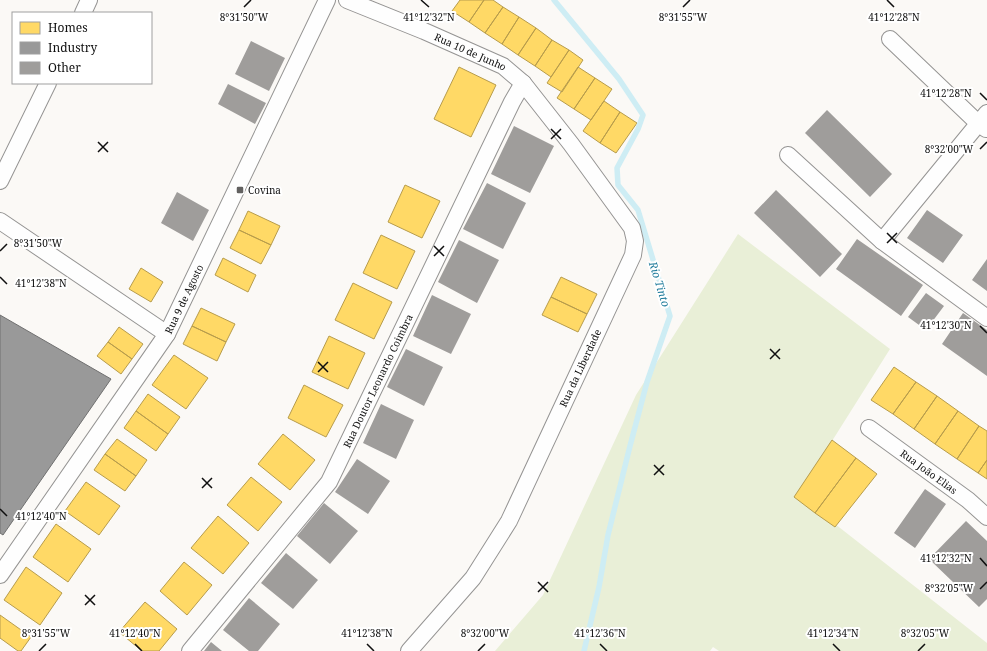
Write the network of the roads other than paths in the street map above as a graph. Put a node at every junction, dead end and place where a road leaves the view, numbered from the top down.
1 (89, 0) edge
2 (327, 0) edge
3 (347, 0) edge
4 (83, 12) edge
5 (890, 39) dead end
6 (523, 83) junction
7 (48, 84) edge
8 (984, 122) edge
9 (788, 155) dead end
10 (0, 181) edge
11 (0, 221) edge
12 (882, 241) junction
13 (987, 318) edge
14 (167, 334) junction
15 (869, 428) dead end
16 (987, 517) edge
17 (0, 574) edge
18 (190, 651) edge
19 (409, 651) edge

1 - 4 street
2 - 14 street, Rua 9 de Agosto
3 - 6 street, Rua 10 de Junho
5 - 8 street
6 - 18 street, Rua Doutor Leonardo Coimbra
6 - 19 street, Rua da Liberdade
7 - 10 street
8 - 12 street
9 - 12 street
11 - 14 street
12 - 13 street
14 - 17 street, Rua 9 de Agosto
15 - 16 street, Rua João Elias

